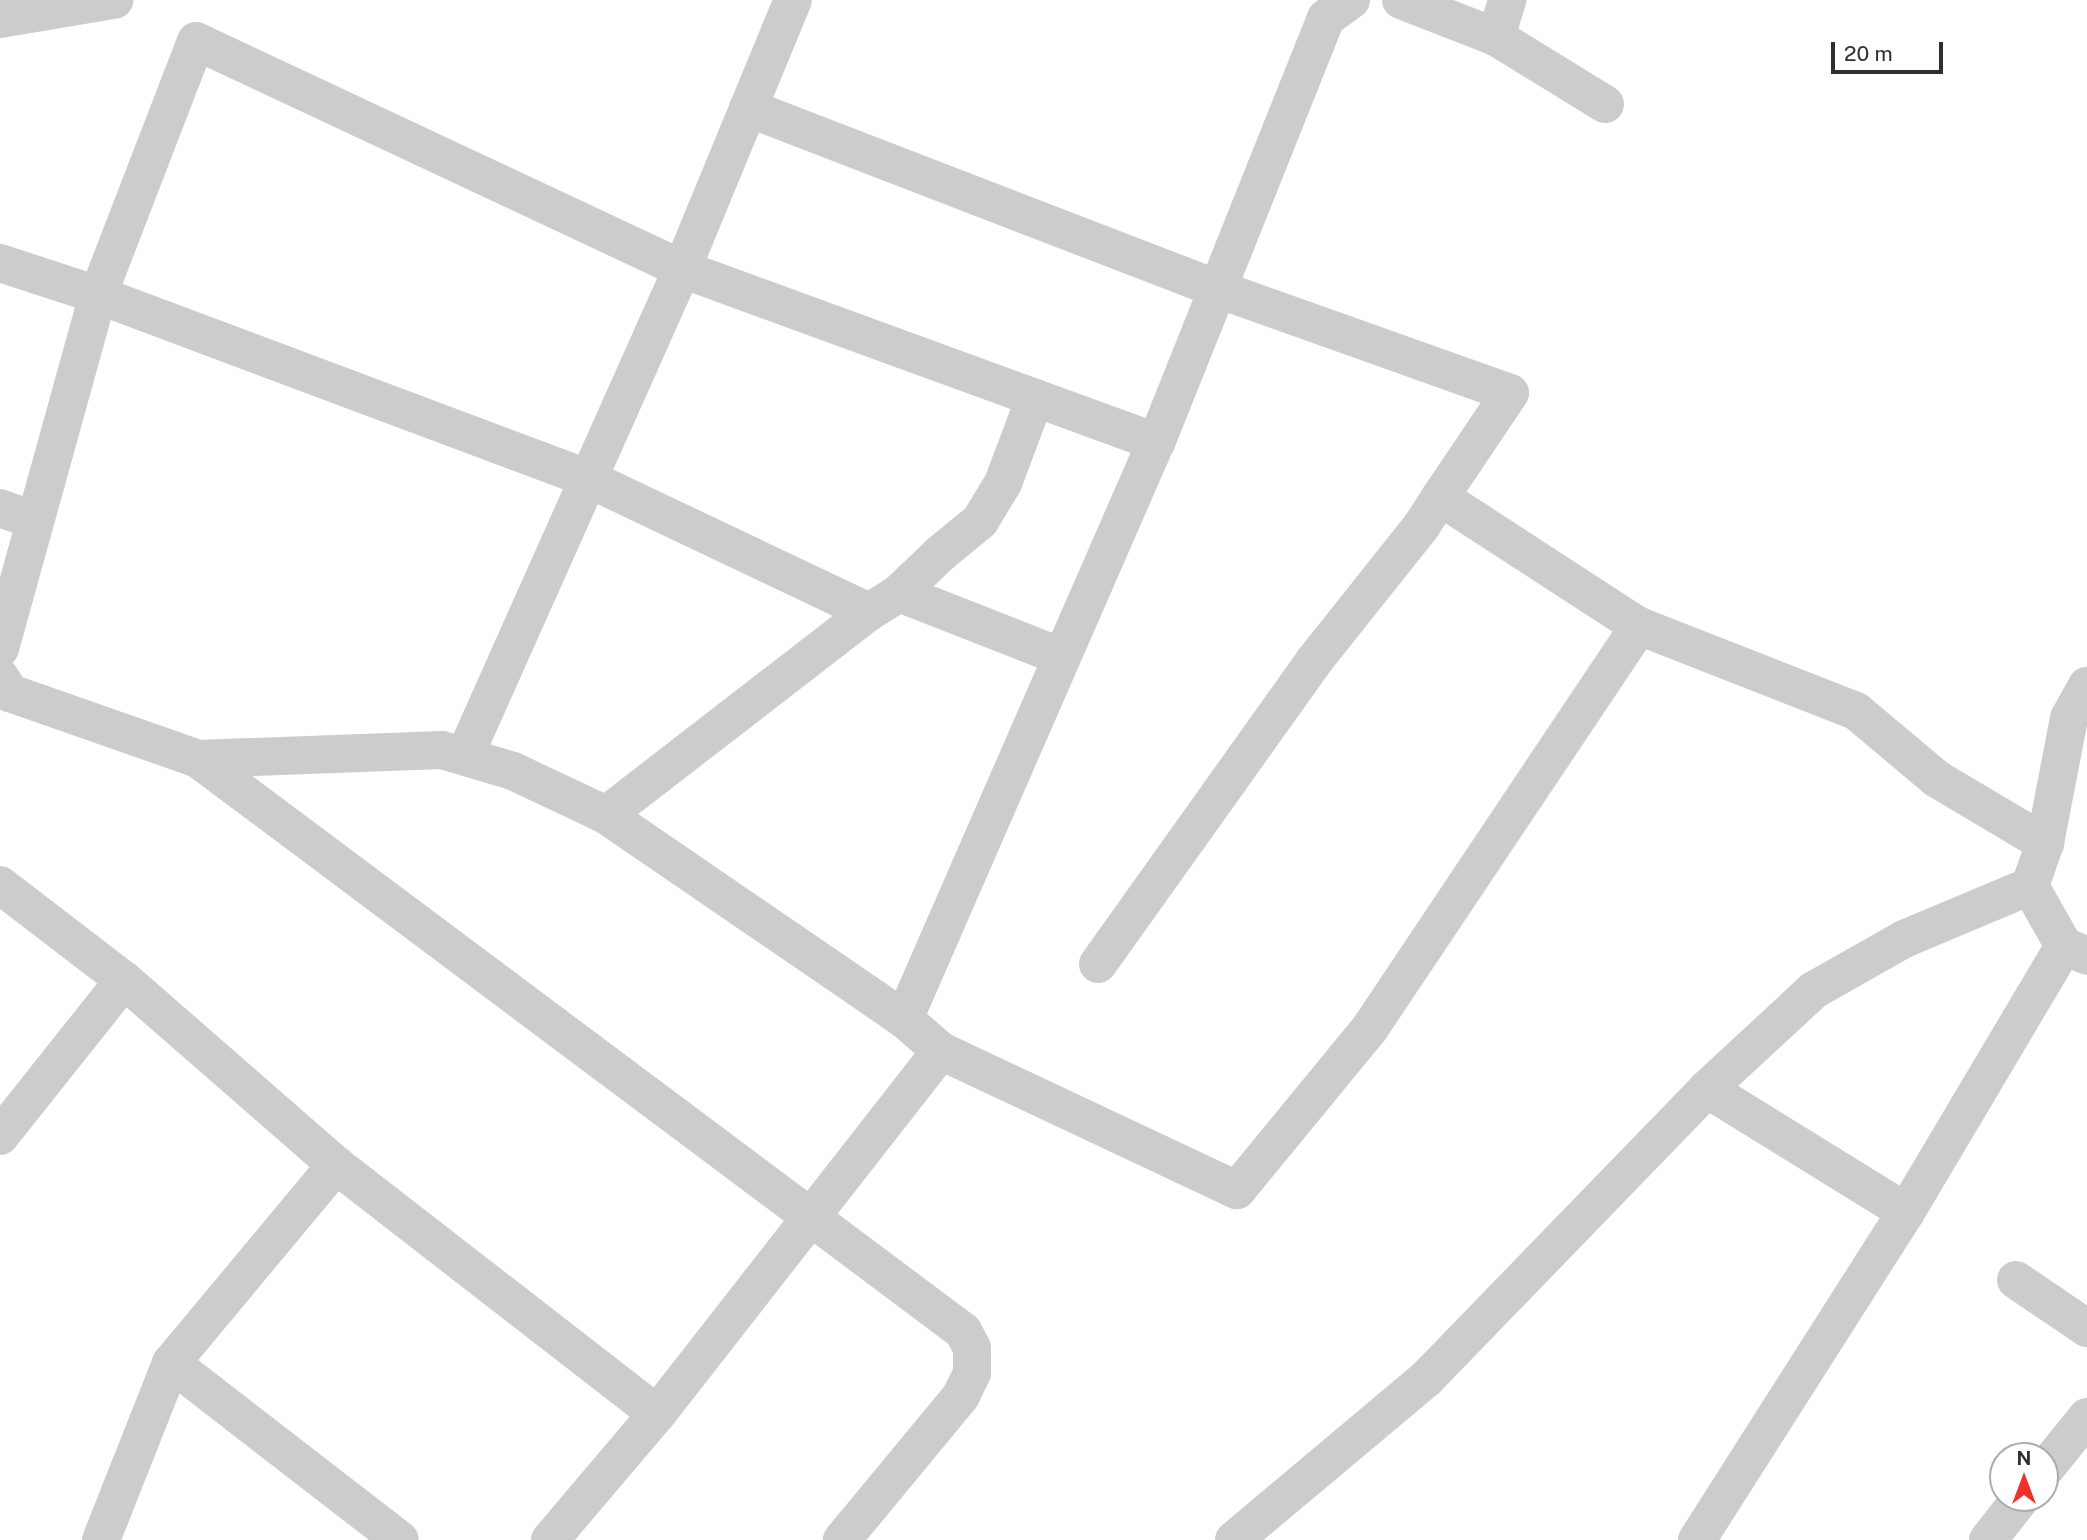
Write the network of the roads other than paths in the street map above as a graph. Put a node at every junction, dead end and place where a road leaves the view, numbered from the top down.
1 (114, 0) edge
2 (793, 0) edge
3 (1351, 0) edge
4 (1401, 0) edge
5 (1507, 0) edge
6 (0, 19) edge
7 (1496, 37) junction
8 (1605, 104) dead end
9 (748, 108) junction
10 (0, 262) edge
11 (682, 269) junction
12 (1215, 288) junction
13 (97, 295) junction
14 (1035, 398) junction
15 (1156, 442) junction
16 (587, 478) junction
17 (1440, 497) junction
18 (0, 508) edge
19 (35, 521) junction
20 (884, 603) junction
21 (1639, 626) junction
22 (0, 649) edge
23 (1062, 657) junction
24 (0, 677) edge
25 (2087, 685) edge
26 (465, 755) junction
27 (198, 759) junction
28 (606, 816) junction
29 (2045, 843) junction
30 (0, 885) edge
31 (2030, 886) junction
32 (2075, 951) edge
33 (1098, 964) dead end
34 (124, 980) junction
35 (904, 1019) junction
36 (941, 1051) junction
37 (1707, 1089) junction
38 (0, 1136) edge
39 (336, 1165) junction
40 (1906, 1212) junction
41 (812, 1215) junction
42 (2016, 1280) dead end
43 (2087, 1328) edge
44 (171, 1363) junction
45 (657, 1414) junction
46 (2087, 1417) edge
47 (2059, 1452) edge
48 (2010, 1512) edge
49 (101, 1540) edge
50 (400, 1540) edge
51 (550, 1540) edge
52 (842, 1540) edge
53 (1234, 1540) edge
54 (1697, 1540) edge
55 (1988, 1540) edge

1 - 6 street
2 - 9 street
3 - 12 street
4 - 7 street
5 - 7 street
7 - 8 street
9 - 11 street
9 - 12 street
10 - 13 street
11 - 13 street
11 - 14 street
11 - 16 street
12 - 15 street
12 - 17 street
13 - 16 street
13 - 19 street
14 - 15 street
14 - 20 street
15 - 23 street
16 - 20 street
16 - 26 street
17 - 21 street
17 - 33 street
18 - 19 street
19 - 22 street
20 - 23 street
20 - 28 street
21 - 29 street
21 - 36 street
23 - 35 street
24 - 27 street
25 - 29 street
26 - 27 street
26 - 28 street
27 - 41 street
28 - 35 street
29 - 31 street
30 - 34 street
31 - 32 street
31 - 37 street
32 - 40 street
34 - 38 street
34 - 39 street
35 - 36 street
36 - 41 street
37 - 40 street
37 - 53 street
39 - 44 street
39 - 45 street
40 - 54 street
41 - 45 street
41 - 52 street
42 - 43 street
44 - 49 street
44 - 50 street
45 - 51 street
46 - 47 street
48 - 55 street

